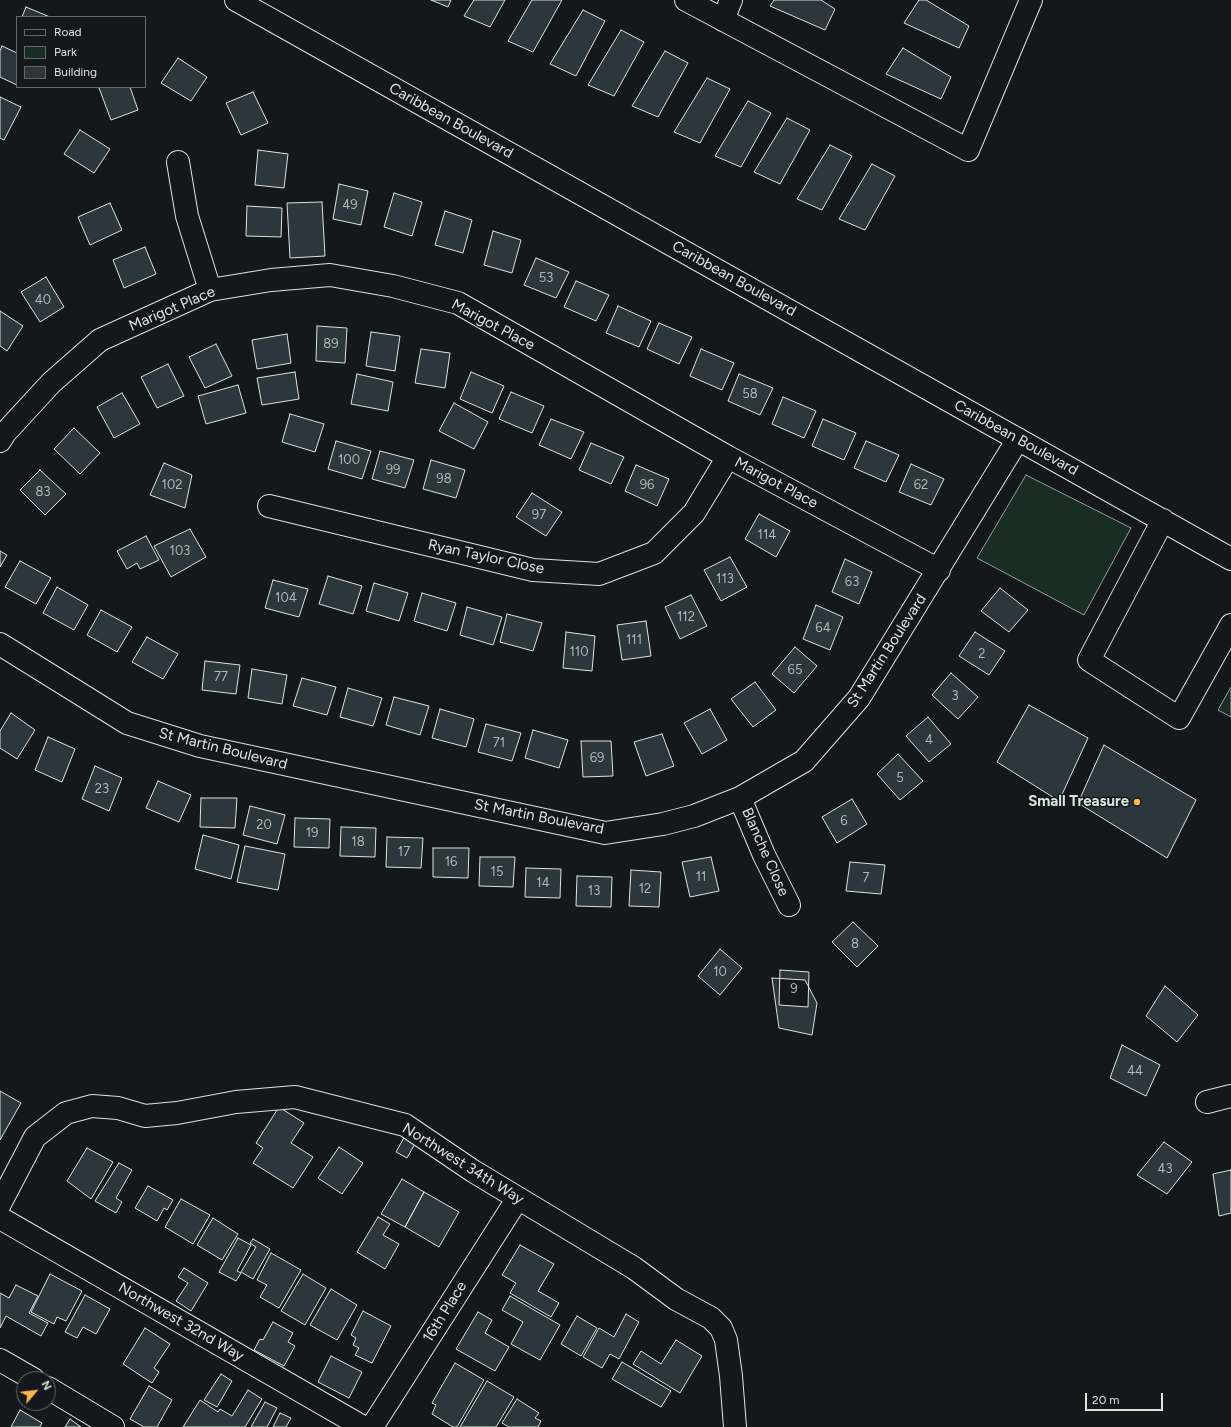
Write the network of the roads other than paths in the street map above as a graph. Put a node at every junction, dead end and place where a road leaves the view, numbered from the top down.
1 (236, 0) edge
2 (686, 0) edge
3 (731, 0) edge
4 (1031, 0) edge
5 (722, 20) junction
6 (178, 162) dead end
7 (210, 290) junction
8 (1018, 439) junction
9 (0, 441) edge
10 (728, 457) junction
11 (269, 506) dead end
12 (1163, 520) junction
13 (1231, 559) edge
14 (939, 570) junction
15 (1231, 625) edge
16 (0, 644) edge
17 (740, 798) junction
18 (789, 905) dead end
19 (1231, 1096) edge
20 (1207, 1102) dead end
21 (518, 1198) junction
22 (0, 1204) edge
23 (0, 1218) edge
24 (0, 1360) edge
25 (19, 1371) edge
26 (56, 1393) edge
27 (113, 1427) edge
28 (363, 1427) edge
29 (372, 1427) edge
30 (735, 1427) edge

1 - 8 street, Caribbean Boulevard
2 - 5 street
3 - 5 street
4 - 5 street
6 - 7 street
7 - 9 street, Marigot Place
7 - 10 street, Marigot Place
8 - 12 street, Caribbean Boulevard
8 - 14 street, St Martin Boulevard
10 - 11 street, Ryan Taylor Close
10 - 14 street, Marigot Place
12 - 13 street, Caribbean Boulevard
12 - 15 street
14 - 17 street, St Martin Boulevard
16 - 17 street, St Martin Boulevard
17 - 18 street, Blanche Close
19 - 20 street
21 - 22 street, Northwest 34th Way
21 - 29 street, 16th Place
21 - 30 street, Northwest 34th Way
23 - 28 street, Northwest 32nd Way
24 - 25 street
26 - 27 street

